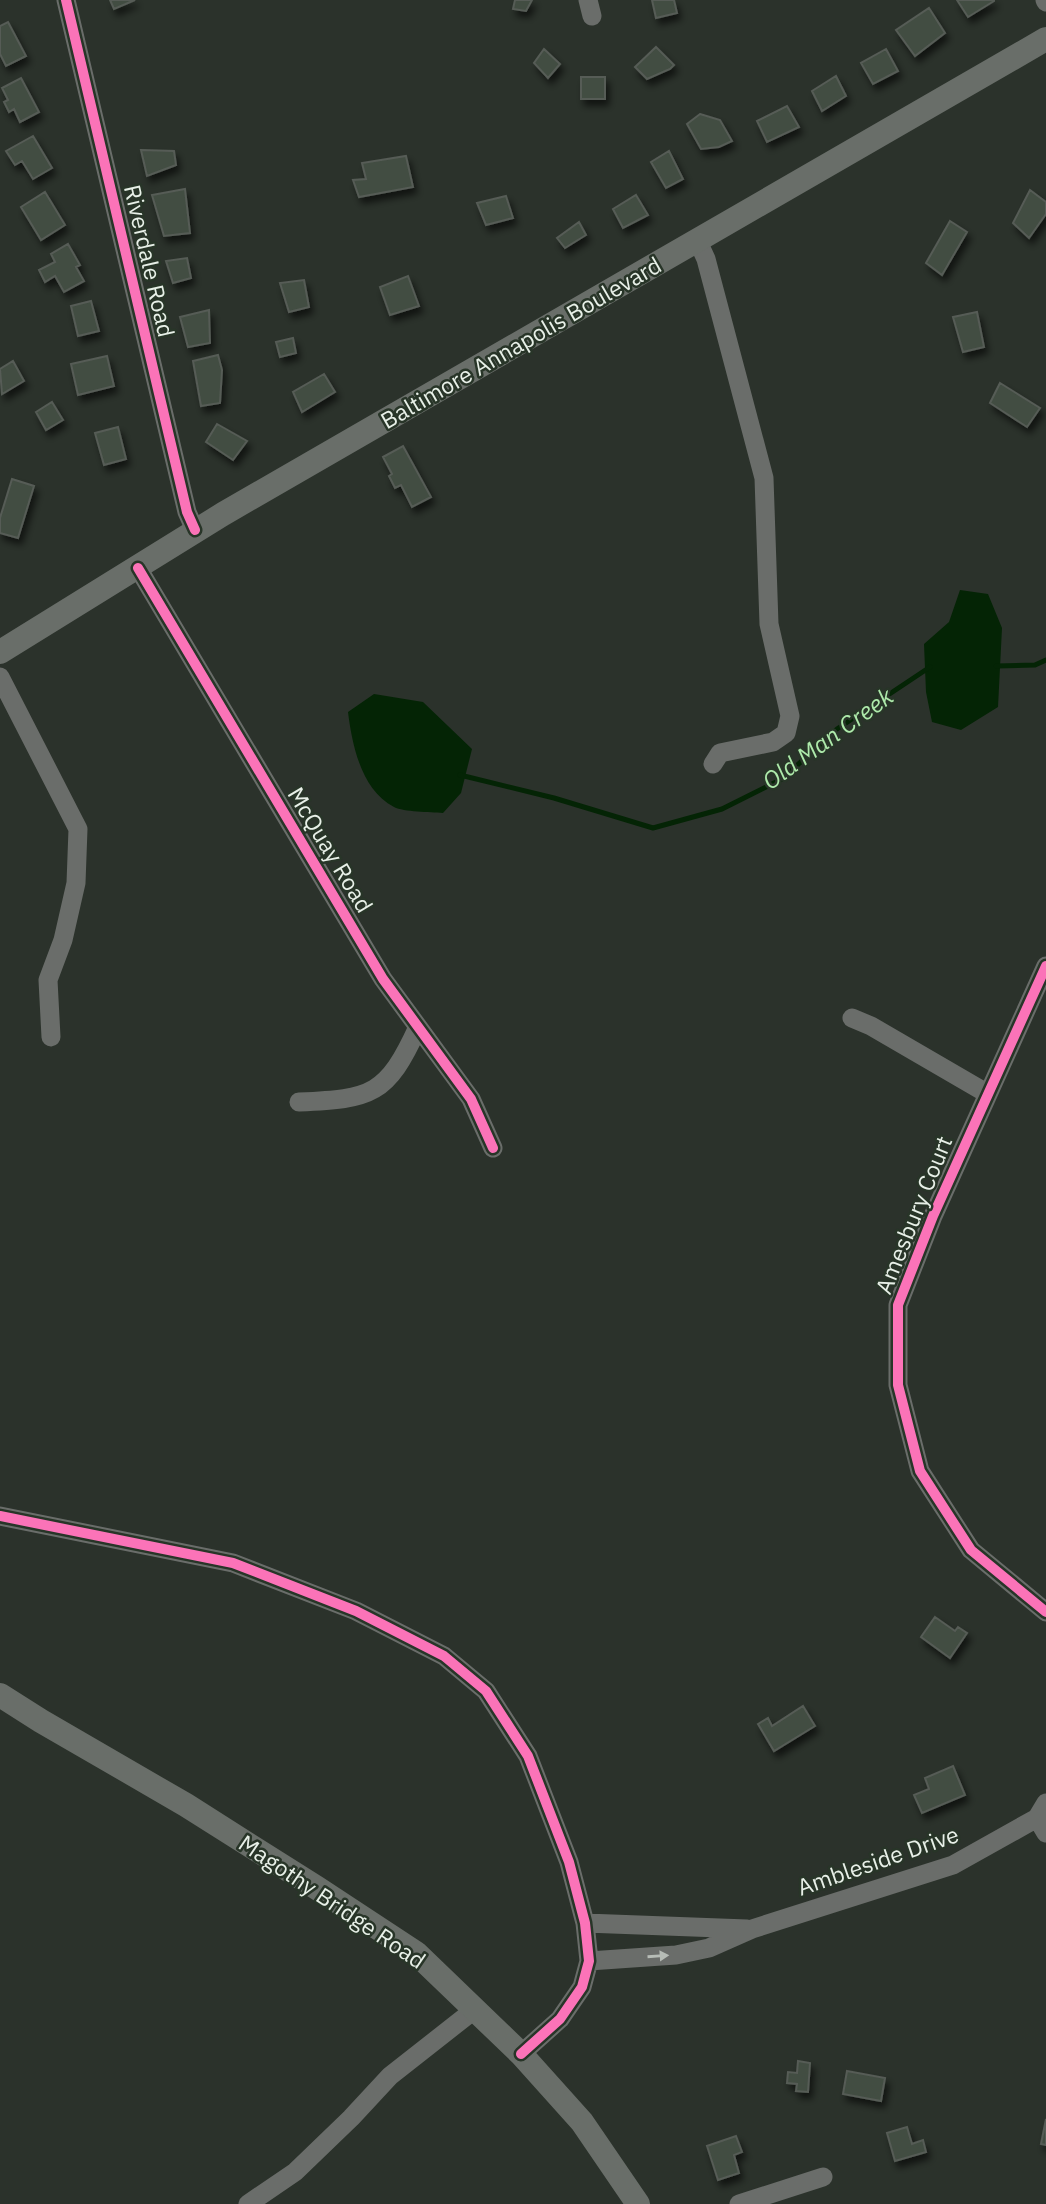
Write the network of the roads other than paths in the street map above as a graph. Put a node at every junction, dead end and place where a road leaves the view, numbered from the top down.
1 (66, 0) edge
2 (1046, 39) edge
3 (695, 242) junction
4 (195, 530) junction
5 (138, 568) junction
6 (0, 652) edge
7 (0, 677) edge
8 (713, 764) dead end
9 (1046, 966) edge
10 (852, 1018) dead end
11 (418, 1027) junction
12 (51, 1037) dead end
13 (988, 1094) junction
14 (299, 1102) dead end
15 (493, 1148) dead end
16 (0, 1516) edge
17 (1046, 1612) edge
18 (0, 1695) edge
19 (1043, 1818) edge
20 (585, 1923) junction
21 (752, 1929) junction
22 (589, 1961) junction
23 (474, 2010) junction
24 (521, 2054) junction
25 (823, 2177) dead end
26 (248, 2204) edge
27 (638, 2204) edge
28 (738, 2204) edge

1 - 4 street, Riverdale Road
2 - 3 main road, Baltimore Annapolis Boulevard
3 - 4 main road, Baltimore Annapolis Boulevard
3 - 8 street
4 - 5 main road, Baltimore Annapolis Boulevard
5 - 6 main road, Baltimore Annapolis Boulevard
5 - 11 street, McQuay Road
7 - 12 street
9 - 13 street, Amesbury Court
10 - 13 street
11 - 14 street
11 - 15 street, McQuay Road
13 - 17 street, Amesbury Court
16 - 20 street
18 - 23 main road, Magothy Bridge Road
19 - 21 street, Ambleside Drive
20 - 21 street, Ambleside Drive
20 - 22 street
22 -> 21 street, Ambleside Drive
22 - 24 street
23 - 24 main road, Magothy Bridge Road
23 - 26 street
24 - 27 main road, Magothy Bridge Road
25 - 28 street

